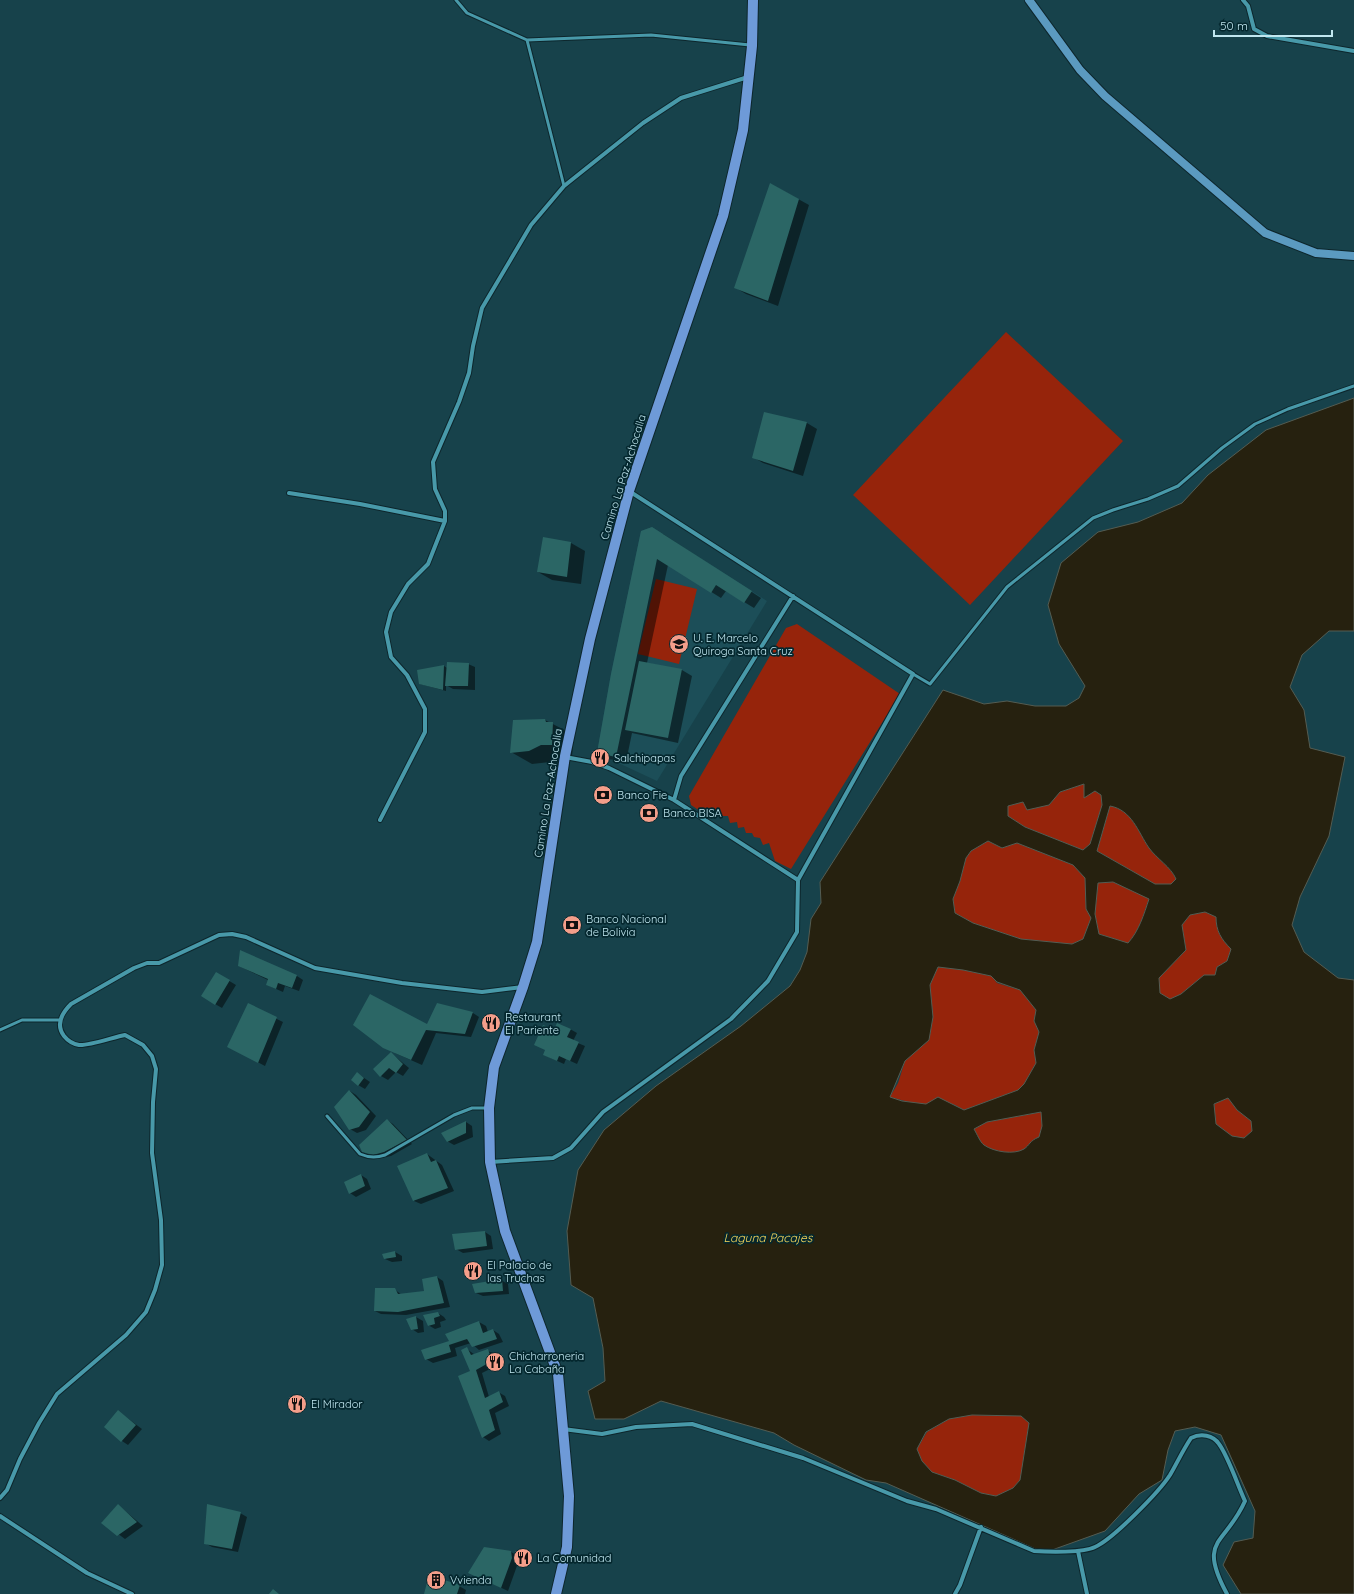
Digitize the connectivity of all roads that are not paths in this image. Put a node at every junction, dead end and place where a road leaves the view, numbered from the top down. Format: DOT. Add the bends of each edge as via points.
graph roads {
  1 [pos="456,0"];
  2 [pos="753,0"];
  3 [pos="1029,0"];
  4 [pos="1243,0"];
  5 [pos="527,40"];
  6 [pos="752,46"];
  7 [pos="1353,52"];
  8 [pos="749,77"];
  9 [pos="564,186"];
  10 [pos="1354,256"];
  11 [pos="1354,386"];
  12 [pos="629,491"];
  13 [pos="289,493"];
  14 [pos="445,521"];
  15 [pos="793,596"];
  16 [pos="913,674"];
  17 [pos="565,756"];
  18 [pos="674,800"];
  19 [pos="380,820"];
  20 [pos="798,880"];
  21 [pos="523,987"];
  22 [pos="60,1020"];
  23 [pos="0,1030"];
  24 [pos="489,1108"];
  25 [pos="327,1116"];
  26 [pos="490,1162"];
  27 [pos="563,1429"];
  28 [pos="0,1498"];
  29 [pos="0,1516"];
  30 [pos="981,1528"];
  31 [pos="1078,1551"];
  32 [pos="132,1594"];
  33 [pos="556,1594"];
  34 [pos="955,1594"];
  35 [pos="1087,1594"];
  36 [pos="1227,1594"];
  1 -- 5 [label="lane" via="467,13"];
  2 -- 6 [label="main road, Camino La Paz-Achocalla"];
  3 -- 10 [label="main road" via="1080,70 1105,96 1265,234 1316,252"];
  4 -- 7 [label="street" via="1248,6 1254,29 1267,36"];
  5 -- 6 [label="lane" via="651,35"];
  5 -- 9 [label="lane"];
  6 -- 8 [label="main road, Camino La Paz-Achocalla"];
  8 -- 9 [label="street" via="681,98 643,123"];
  8 -- 12 [label="main road, Camino La Paz-Achocalla" via="743,130 723,216"];
  9 -- 14 [label="street" via="531,225 482,308 469,373 433,462 435,489 445,511"];
  11 -- 16 [label="lane" via="1288,409 1255,424 1222,448 1178,486 1093,518 1007,588 930,684"];
  12 -- 15 [label="street"];
  12 -- 17 [label="main road, Camino La Paz-Achocalla" via="590,639"];
  13 -- 14 [label="street"];
  14 -- 19 [label="street" via="428,564 401,595 391,612 386,632 391,657 407,675 425,709 425,732"];
  15 -- 16 [label="street"];
  15 -- 18 [label="street" via="681,776"];
  16 -- 20 [label="street"];
  17 -- 18 [label="street" via="610,768"];
  17 -- 21 [label="main road, Camino La Paz-Achocalla" via="537,942"];
  18 -- 20 [label="street"];
  20 -- 26 [label="street" via="797,932 768,981 731,1019 603,1112 571,1148 553,1158"];
  21 -- 22 [label="street" via="482,992 402,983 315,968 246,937 232,934 219,935 159,963 147,963 134,968 71,1004 63,1012"];
  21 -- 24 [label="main road, Camino La Paz-Achocalla" via="494,1067"];
  22 -- 23 [label="lane" via="22,1020"];
  22 -- 28 [label="street" via="60,1030 69,1041 80,1045 125,1035 143,1045 152,1056 156,1068 152,1153 161,1220 162,1265 146,1312 126,1335 57,1394 20,1459 7,1490"];
  24 -- 25 [label="lane" via="472,1108 454,1115 378,1158 360,1154"];
  24 -- 26 [label="main road, Camino La Paz-Achocalla"];
  26 -- 27 [label="main road, Camino La Paz-Achocalla" via="505,1231 558,1374"];
  27 -- 30 [label="street" via="602,1434 636,1427 692,1424 803,1458"];
  27 -- 33 [label="main road, Camino La Paz-Achocalla" via="569,1496 567,1547"];
  29 -- 32 [label="street" via="87,1573"];
  30 -- 31 [label="street" via="1034,1550 1051,1553 1063,1550"];
  30 -- 34 [label="street"];
  31 -- 35 [label="street"];
  31 -- 36 [label="street" via="1094,1548 1111,1537 1169,1477 1191,1438 1204,1435 1219,1443 1245,1502 1218,1541 1213,1554 1215,1570"];
}
